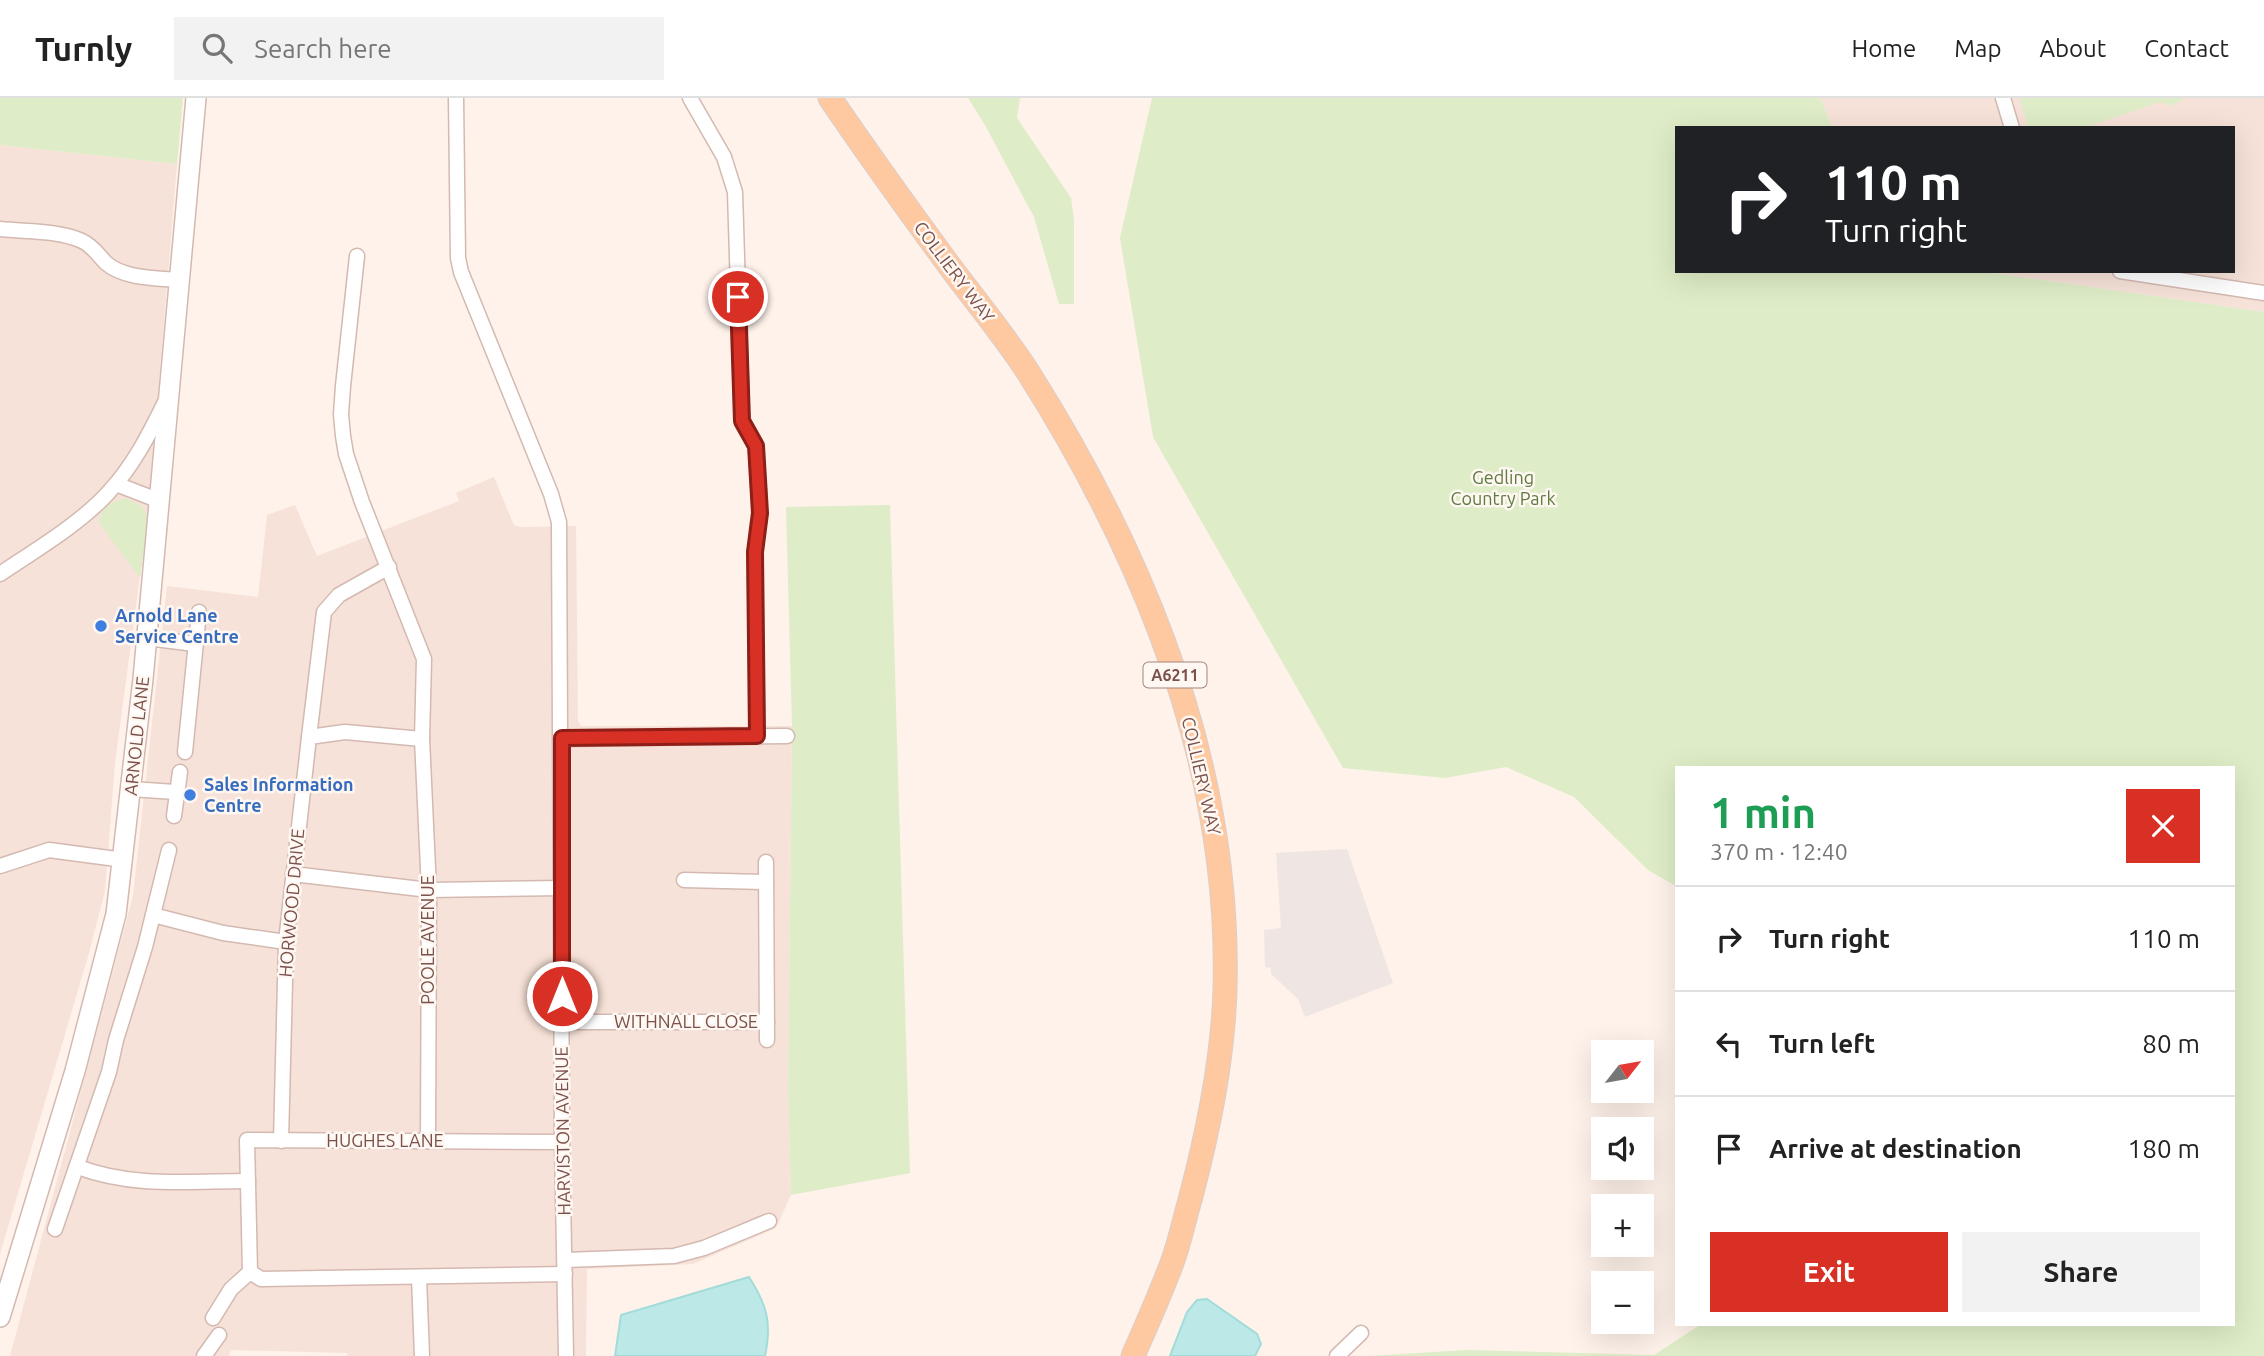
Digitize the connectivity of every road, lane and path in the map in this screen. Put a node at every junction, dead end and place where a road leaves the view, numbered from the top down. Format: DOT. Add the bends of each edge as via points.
graph roads {
  1 [pos="196,98"];
  2 [pos="456,98"];
  3 [pos="690,98"];
  4 [pos="830,98"];
  5 [pos="2003,98"];
  6 [pos="2011,126"];
  7 [pos="0,229"];
  8 [pos="357,256"];
  9 [pos="2133,273"];
  10 [pos="180,280"];
  11 [pos="2264,293"];
  12 [pos="169,394"];
  13 [pos="116,484"];
  14 [pos="160,501"];
  15 [pos="389,567"];
  16 [pos="0,574"];
  17 [pos="199,612"];
  18 [pos="147,638"];
  19 [pos="195,644"];
  20 [pos="757,736"];
  21 [pos="787,736"];
  22 [pos="309,737"];
  23 [pos="562,738"];
  24 [pos="422,739"];
  25 [pos="185,752"];
  26 [pos="180,772"];
  27 [pos="131,789"];
  28 [pos="175,792"];
  29 [pos="174,816"];
  30 [pos="169,850"];
  31 [pos="124,860"];
  32 [pos="766,862"];
  33 [pos="0,866"];
  34 [pos="293,874"];
  35 [pos="684,880"];
  36 [pos="766,883"];
  37 [pos="562,888"];
  38 [pos="429,890"];
  39 [pos="153,915"];
  40 [pos="286,942"];
  41 [pos="562,1022"];
  42 [pos="767,1022"];
  43 [pos="767,1040"];
  44 [pos="281,1140"];
  45 [pos="428,1141"];
  46 [pos="562,1142"];
  47 [pos="78,1167"];
  48 [pos="248,1181"];
  49 [pos="769,1221"];
  50 [pos="55,1229"];
  51 [pos="565,1267"];
  52 [pos="250,1272"];
  53 [pos="419,1277"];
  54 [pos="3,1294"];
  55 [pos="0,1317"];
  56 [pos="213,1318"];
  57 [pos="1143,1333"];
  58 [pos="1361,1333"];
  59 [pos="219,1335"];
  60 [pos="204,1356"];
  61 [pos="422,1356"];
  62 [pos="566,1356"];
  63 [pos="1124,1356"];
  64 [pos="1133,1356"];
  65 [pos="1337,1356"];
  1 -- 10 [label="street, ARNOLD LANE"];
  2 -- 23 [label="street, HARVISTON AVENUE" via="461,272 559,522"];
  3 -- 20 [label="street" via="724,157 735,192 742,421 756,446 760,513 755,552"];
  4 -- 57 [label="main road, COLLIERY WAY / A6211" via="1027,369 1091,477 1141,582 1198,748 1220,874 1225,990 1211,1113 1174,1257"];
  5 -- 6 [label="street"];
  7 -- 10 [label="street" via="83,241 123,274"];
  8 -- 15 [label="street, POOLE AVENUE" via="343,386 343,436 362,502"];
  9 -- 11 [label="street"];
  10 -- 12 [label="street, ARNOLD LANE"];
  12 -- 13 [label="street" via="145,443"];
  12 -- 14 [label="street, ARNOLD LANE"];
  13 -- 14 [label="street"];
  13 -- 16 [label="street" via="93,508"];
  14 -- 18 [label="street, ARNOLD LANE"];
  15 -- 22 [label="street, HORWOOD DRIVE" via="339,595 324,612"];
  15 -- 24 [label="street, POOLE AVENUE" via="424,659"];
  17 -- 19 [label="street"];
  18 -- 19 [label="street"];
  18 -- 27 [label="street, ARNOLD LANE"];
  19 -- 25 [label="street"];
  20 -- 21 [label="street"];
  20 -- 23 [label="street"];
  22 -- 24 [label="street" via="345,732"];
  22 -- 34 [label="street, HORWOOD DRIVE"];
  23 -- 37 [label="street, HARVISTON AVENUE"];
  24 -- 38 [label="street, POOLE AVENUE"];
  26 -- 28 [label="street"];
  27 -- 28 [label="street"];
  27 -- 31 [label="street, ARNOLD LANE"];
  28 -- 29 [label="street"];
  30 -- 39 [label="street"];
  31 -- 33 [label="street" via="49,850"];
  31 -- 54 [label="street, ARNOLD LANE" via="116,914 75,1071"];
  32 -- 36 [label="street"];
  34 -- 38 [label="street"];
  34 -- 40 [label="street, HORWOOD DRIVE"];
  35 -- 36 [label="street"];
  36 -- 42 [label="street"];
  37 -- 38 [label="street"];
  37 -- 41 [label="street, HARVISTON AVENUE"];
  38 -- 45 [label="street, POOLE AVENUE"];
  39 -- 40 [label="street" via="223,933"];
  39 -- 47 [label="street"];
  40 -- 44 [label="street, HORWOOD DRIVE"];
  41 -- 42 [label="street, WITHNALL CLOSE"];
  41 -- 46 [label="street, HARVISTON AVENUE"];
  42 -- 43 [label="street"];
  44 -- 45 [label="street, HUGHES LANE"];
  44 -- 48 [label="street, HUGHES LANE" via="247,1140"];
  45 -- 46 [label="street, HUGHES LANE"];
  46 -- 51 [label="street, HARVISTON AVENUE"];
  47 -- 48 [label="street" via="130,1182"];
  47 -- 50 [label="street"];
  48 -- 52 [label="street"];
  49 -- 51 [label="street" via="692,1253"];
  51 -- 53 [label="street"];
  51 -- 62 [label="street, HARVISTON AVENUE"];
  52 -- 53 [label="street" via="261,1279"];
  52 -- 56 [label="street" via="231,1289"];
  53 -- 61 [label="street"];
  54 -- 55 [label="street, ARNOLD LANE"];
  57 -- 63 [label="main road, COLLIERY WAY / A6211"];
  57 -- 64 [label="main road, COLLIERY WAY / A6211"];
  58 -- 65 [label="street"];
  59 -- 60 [label="street"];
}
